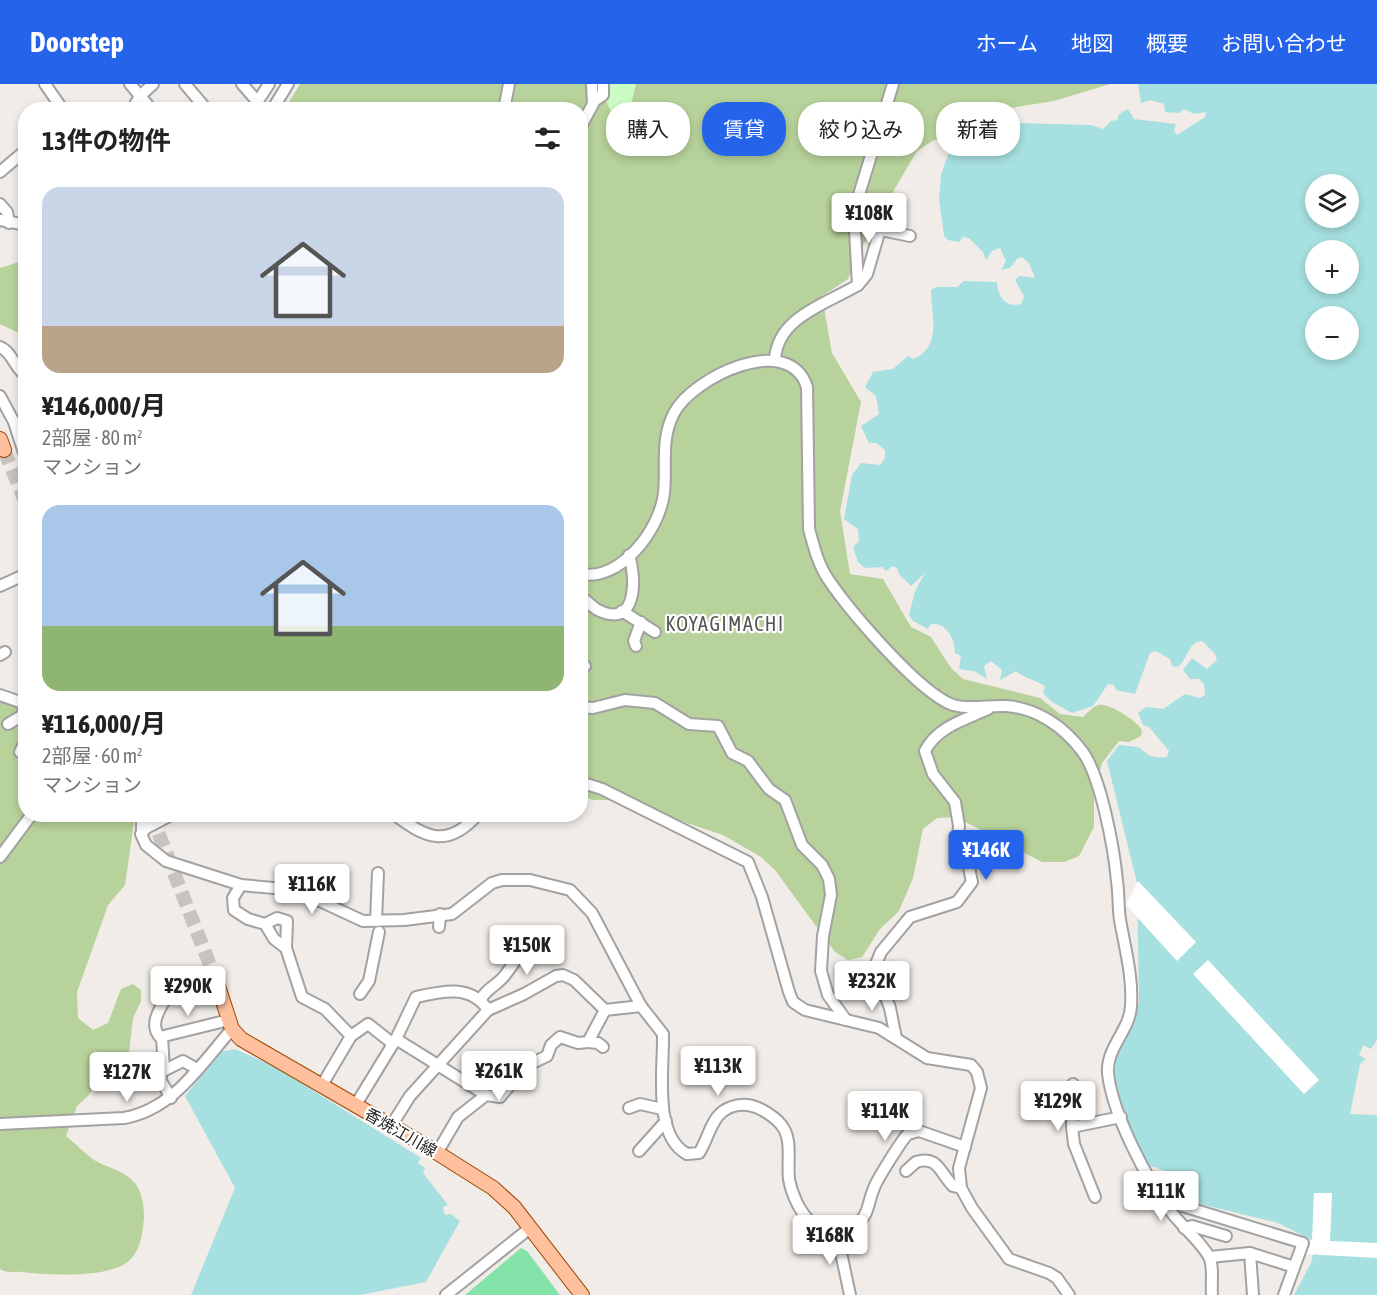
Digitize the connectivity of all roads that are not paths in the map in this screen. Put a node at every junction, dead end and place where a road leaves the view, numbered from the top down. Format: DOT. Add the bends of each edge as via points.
graph roads {
  1 [pos="45,84"];
  2 [pos="130,84"];
  3 [pos="153,84"];
  4 [pos="185,84"];
  5 [pos="242,84"];
  6 [pos="269,84"];
  7 [pos="288,84"];
  8 [pos="509,84"];
  9 [pos="592,84"];
  10 [pos="603,84"];
  11 [pos="893,84"];
  12 [pos="140,96"];
  13 [pos="57,102"];
  14 [pos="137,102"];
  15 [pos="145,102"];
  16 [pos="200,102"];
  17 [pos="252,102"];
  18 [pos="256,102"];
  19 [pos="277,102"];
  20 [pos="506,102"];
  21 [pos="593,102"];
  22 [pos="588,112"];
  23 [pos="18,157"];
  24 [pos="0,172"];
  25 [pos="0,204"];
  26 [pos="886,209"];
  27 [pos="5,222"];
  28 [pos="881,231"];
  29 [pos="910,236"];
  30 [pos="858,285"];
  31 [pos="0,347"];
  32 [pos="775,360"];
  33 [pos="18,366"];
  34 [pos="0,396"];
  35 [pos="18,434"];
  36 [pos="629,555"];
  37 [pos="588,574"];
  38 [pos="18,578"];
  39 [pos="0,586"];
  40 [pos="588,603"];
  41 [pos="622,611"];
  42 [pos="641,622"];
  43 [pos="655,632"];
  44 [pos="636,646"];
  45 [pos="0,694"];
  46 [pos="18,698"];
  47 [pos="993,707"];
  48 [pos="588,708"];
  49 [pos="18,720"];
  50 [pos="8,724"];
  51 [pos="588,785"];
  52 [pos="26,822"];
  53 [pos="142,822"];
  54 [pos="159,822"];
  55 [pos="406,822"];
  56 [pos="469,822"];
  57 [pos="142,832"];
  58 [pos="0,856"];
  59 [pos="378,873"];
  60 [pos="241,885"];
  61 [pos="440,914"];
  62 [pos="265,924"];
  63 [pos="378,926"];
  64 [pos="439,927"];
  65 [pos="286,948"];
  66 [pos="548,957"];
  67 [pos="217,983"];
  68 [pos="360,994"];
  69 [pos="165,998"];
  70 [pos="481,999"];
  71 [pos="641,1006"];
  72 [pos="488,1010"];
  73 [pos="605,1010"];
  74 [pos="846,1020"];
  75 [pos="230,1024"];
  76 [pos="351,1036"];
  77 [pos="162,1037"];
  78 [pos="896,1038"];
  79 [pos="394,1041"];
  80 [pos="588,1042"];
  81 [pos="603,1047"];
  82 [pos="440,1064"];
  83 [pos="196,1069"];
  84 [pos="164,1070"];
  85 [pos="1073,1084"];
  86 [pos="322,1085"];
  87 [pos="486,1095"];
  88 [pos="171,1098"];
  89 [pos="355,1106"];
  90 [pos="628,1108"];
  91 [pos="662,1109"];
  92 [pos="1121,1117"];
  93 [pos="666,1121"];
  94 [pos="0,1124"];
  95 [pos="391,1126"];
  96 [pos="1072,1127"];
  97 [pos="965,1147"];
  98 [pos="639,1151"];
  99 [pos="437,1153"];
  100 [pos="906,1171"];
  101 [pos="961,1188"];
  102 [pos="1095,1197"];
  103 [pos="1163,1200"];
  104 [pos="1231,1220"];
  105 [pos="530,1228"];
  106 [pos="1184,1228"];
  107 [pos="837,1234"];
  108 [pos="1226,1236"];
  109 [pos="1250,1253"];
  110 [pos="1222,1255"];
  111 [pos="1210,1257"];
  112 [pos="1294,1267"];
  113 [pos="446,1295"];
  114 [pos="582,1295"];
  115 [pos="850,1295"];
  116 [pos="1069,1295"];
  117 [pos="1212,1295"];
  118 [pos="1253,1295"];
  119 [pos="1284,1295"];
  1 -- 13 [label="street"];
  2 -- 12 [label="street"];
  3 -- 12 [label="street"];
  4 -- 16 [label="street"];
  5 -- 17 [label="street"];
  6 -- 18 [label="street"];
  7 -- 19 [label="street"];
  8 -- 20 [label="street"];
  9 -- 21 [label="street"];
  10 -- 21 [label="street" via="603,95"];
  11 -- 30 [label="street" via="854,211"];
  12 -- 14 [label="street"];
  12 -- 15 [label="street"];
  21 -- 22 [label="street"];
  23 -- 24 [label="street"];
  25 -- 27 [label="street" via="7,212"];
  26 -- 28 [label="street"];
  28 -- 29 [label="street"];
  28 -- 30 [label="street" via="867,274"];
  30 -- 32 [label="street" via="799,317 778,341"];
  31 -- 33 [label="street"];
  32 -- 36 [label="street" via="741,367 706,381 683,399 667,429 664,494 657,518"];
  32 -- 47 [label="street" via="799,370 807,387 809,529 828,578 855,615 925,687 964,708"];
  34 -- 35 [label="street"];
  36 -- 37 [label="street" via="611,571"];
  36 -- 41 [label="street" via="634,596"];
  38 -- 39 [label="street"];
  40 -- 41 [label="street" via="600,612"];
  41 -- 42 [label="street"];
  42 -- 43 [label="street"];
  42 -- 44 [label="street"];
  45 -- 46 [label="street"];
  47 -- 78 [label="street" via="946,728 932,738 925,751 933,774 955,802 957,848 968,863 972,882 957,902 910,917 881,952 877,974"];
  47 -- 92 [label="street" via="1026,709 1058,726 1083,753 1100,796 1117,879 1131,1007 1108,1065"];
  48 -- 74 [label="street" via="625,700 655,703 689,723 718,726 732,753 748,761 769,789 782,796 802,845 829,879 831,895 821,971 828,995"];
  49 -- 50 [label="street"];
  51 -- 74 [label="street" via="748,862 791,998 805,1010"];
  52 -- 58 [label="street"];
  53 -- 57 [label="street"];
  54 -- 57 [label="street"];
  55 -- 56 [label="street" via="429,837 439,838 459,831"];
  57 -- 60 [label="street" via="142,840 166,861"];
  59 -- 63 [label="street"];
  60 -- 62 [label="street" via="232,898 234,910"];
  60 -- 63 [label="street" via="296,890"];
  61 -- 63 [label="street"];
  61 -- 64 [label="street"];
  61 -- 71 [label="street" via="455,912 497,881 530,880 570,890 592,913"];
  62 -- 65 [label="street" via="273,939"];
  62 -- 65 [label="street" via="278,918 287,921"];
  63 -- 68 [label="street" via="369,981"];
  65 -- 76 [label="street" via="302,997 325,1009"];
  66 -- 70 [label="street" via="541,948 529,944"];
  67 -- 75 [label="main road"];
  69 -- 77 [label="street" via="155,1021 157,1036"];
  70 -- 72 [label="street"];
  70 -- 79 [label="street" via="451,990 416,997"];
  71 -- 73 [label="street"];
  71 -- 91 [label="street" via="663,1034"];
  72 -- 73 [label="street" via="563,975 574,980"];
  72 -- 82 [label="street"];
  73 -- 80 [label="street"];
  74 -- 78 [label="street" via="879,1028"];
  75 -- 77 [label="street"];
  75 -- 83 [label="street"];
  75 -- 86 [label="main road, 香焼江川線" via="241,1040"];
  76 -- 79 [label="street" via="368,1024"];
  76 -- 86 [label="street"];
  77 -- 84 [label="street"];
  78 -- 97 [label="street" via="918,1054 971,1065 977,1072 981,1088"];
  79 -- 82 [label="street"];
  79 -- 89 [label="street"];
  80 -- 81 [label="street"];
  80 -- 87 [label="street" via="560,1037 547,1056 526,1066 506,1093 500,1097"];
  82 -- 87 [label="street"];
  82 -- 95 [label="street" via="410,1096"];
  83 -- 84 [label="street" via="183,1061"];
  83 -- 88 [label="street"];
  84 -- 88 [label="street" via="162,1081"];
  85 -- 96 [label="street"];
  86 -- 89 [label="main road, 香焼江川線"];
  87 -- 99 [label="street" via="458,1118"];
  88 -- 94 [label="street" via="163,1105 124,1118"];
  89 -- 95 [label="main road, 香焼江川線"];
  90 -- 91 [label="street" via="640,1104"];
  91 -- 93 [label="street"];
  92 -- 96 [label="street"];
  92 -- 103 [label="street" via="1142,1167"];
  93 -- 98 [label="street"];
  93 -- 107 [label="street" via="680,1149 694,1155 702,1148 718,1116 732,1107 751,1105 778,1120 785,1131 794,1194 815,1227"];
  95 -- 99 [label="main road, 香焼江川線"];
  96 -- 102 [label="street" via="1074,1144"];
  97 -- 101 [label="street" via="959,1168"];
  97 -- 107 [label="street" via="919,1131 908,1134 877,1181 868,1212 853,1227"];
  99 -- 105 [label="main road, 香焼江川線" via="505,1197"];
  100 -- 101 [label="street" via="916,1162 932,1161 953,1186"];
  101 -- 116 [label="street" via="1002,1252 1018,1263 1057,1278"];
  103 -- 104 [label="street"];
  103 -- 106 [label="street"];
  104 -- 108 [label="street"];
  104 -- 112 [label="street" via="1303,1243"];
  105 -- 113 [label="street"];
  105 -- 114 [label="main road, 香焼江川線"];
  106 -- 108 [label="street" via="1192,1226"];
  106 -- 111 [label="street"];
  107 -- 115 [label="street"];
  108 -- 110 [label="street"];
  109 -- 110 [label="street"];
  109 -- 112 [label="street"];
  109 -- 118 [label="street"];
  110 -- 111 [label="street"];
  111 -- 117 [label="street"];
  112 -- 119 [label="street"];
}
